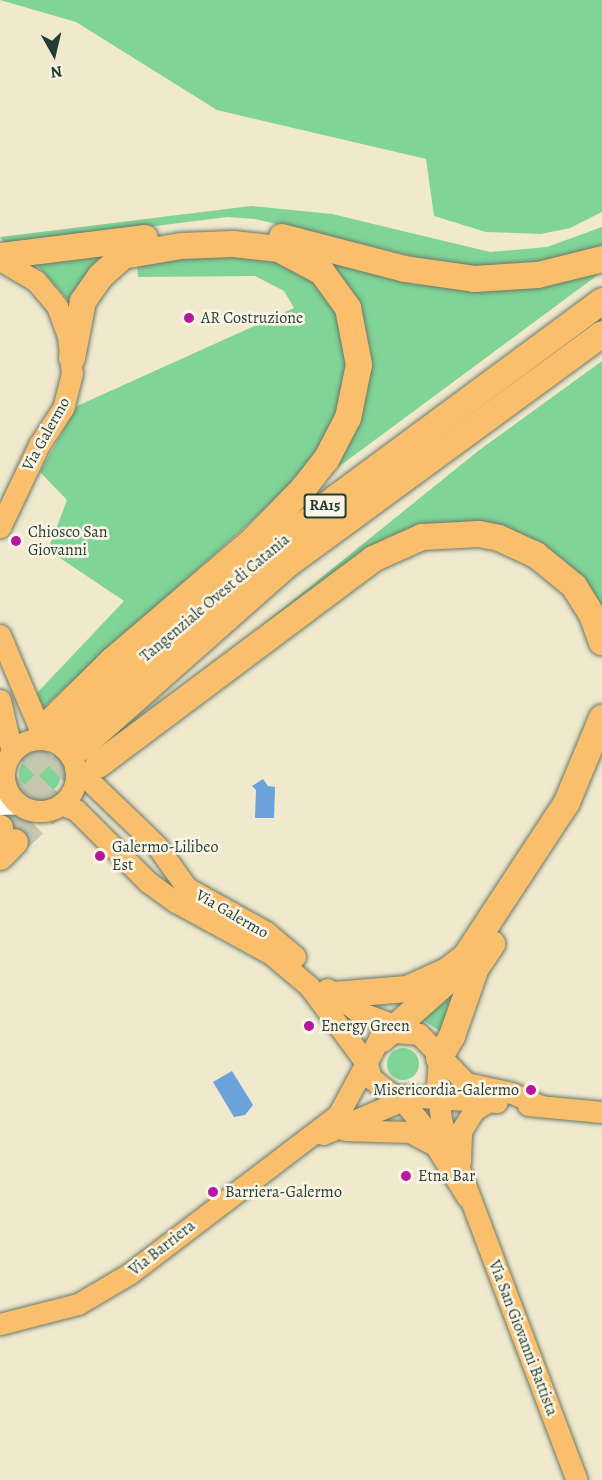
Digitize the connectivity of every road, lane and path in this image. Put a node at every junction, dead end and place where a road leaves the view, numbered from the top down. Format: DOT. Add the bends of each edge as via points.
graph roads {
  1 [pos="0,258"];
  2 [pos="602,259"];
  3 [pos="602,301"];
  4 [pos="602,334"];
  5 [pos="72,358"];
  6 [pos="0,527"];
  7 [pos="0,635"];
  8 [pos="602,642"];
  9 [pos="0,700"];
  10 [pos="602,718"];
  11 [pos="69,745"];
  12 [pos="602,760"];
  13 [pos="6,765"];
  14 [pos="61,804"];
  15 [pos="23,806"];
  16 [pos="0,807"];
  17 [pos="466,956"];
  18 [pos="334,995"];
  19 [pos="396,1032"];
  20 [pos="445,1059"];
  21 [pos="364,1070"];
  22 [pos="401,1098"];
  23 [pos="438,1098"];
  24 [pos="487,1102"];
  25 [pos="541,1106"];
  26 [pos="602,1112"];
  27 [pos="335,1130"];
  28 [pos="308,1139"];
  29 [pos="438,1147"];
  30 [pos="460,1172"];
  31 [pos="467,1197"];
  32 [pos="0,1324"];
  33 [pos="577,1480"];
  1 -- 2 [label="highway" via="232,231 271,235 405,269 474,279 538,275"];
  1 -- 5 [label="main road, Via Galermo" via="25,272 48,293 63,319"];
  3 -- 11 [label="highway, Tangenziale Ovest di Catania / RA15" via="336,498 124,675"];
  4 -- 11 [label="highway, Tangenziale Ovest di Catania / RA15" via="288,564"];
  5 -- 6 [label="main road, Via Galermo" via="63,408 39,445"];
  5 -- 11 [label="highway" via="83,301 100,277 123,256 181,246 233,244 279,249 322,272 348,308 359,365 348,418 315,475 252,541 112,661"];
  7 -- 11 [label="main road, Via Galermo"];
  8 -- 11 [label="highway" via="592,615 574,586 536,555 500,538 479,534 422,537 373,559"];
  9 -- 13 [label="main road"];
  10 -- 17 [label="highway" via="567,802"];
  11 -- 13 [label="main road" via="26,742"];
  11 -- 14 [label="main road" via="74,788"];
  11 -- 18 [label="main road, Via Galermo" via="157,846 187,888 281,943"];
  12 -- 20 [label="highway" via="570,823 476,968"];
  13 -- 15 [label="main road" via="9,792"];
  14 -- 15 [label="main road" via="43,810"];
  14 -- 21 [label="main road, Via Galermo" via="76,810 148,882 286,965 326,1005"];
  15 -- 16 [label="street"];
  17 -- 18 [label="highway" via="447,971 407,989"];
  17 -- 19 [label="highway" via="435,995"];
  18 -- 19 [label="main road, Via Galermo"];
  19 -- 20 [label="main road" via="426,1039"];
  19 -- 21 [label="main road"];
  20 -- 22 [label="main road" via="424,1091"];
  20 -- 23 [label="main road"];
  20 -- 25 [label="main road" via="466,1083 512,1093"];
  21 -- 22 [label="main road"];
  21 -- 28 [label="main road, Via Barriera" via="338,1115"];
  22 -- 23 [label="main road"];
  22 -- 27 [label="main road"];
  22 -- 29 [label="main road"];
  23 -- 24 [label="main road"];
  23 -- 30 [label="main road" via="441,1121"];
  24 -- 25 [label="main road"];
  24 -- 30 [label="main road" via="474,1110 461,1131"];
  25 -- 26 [label="main road"];
  27 -- 28 [label="main road"];
  27 -- 29 [label="main road" via="410,1132"];
  28 -- 32 [label="main road, Via Barriera" via="107,1288 78,1304"];
  29 -- 31 [label="main road"];
  30 -- 31 [label="main road"];
  31 -- 33 [label="main road, Via San Giovanni Battista"];
}
